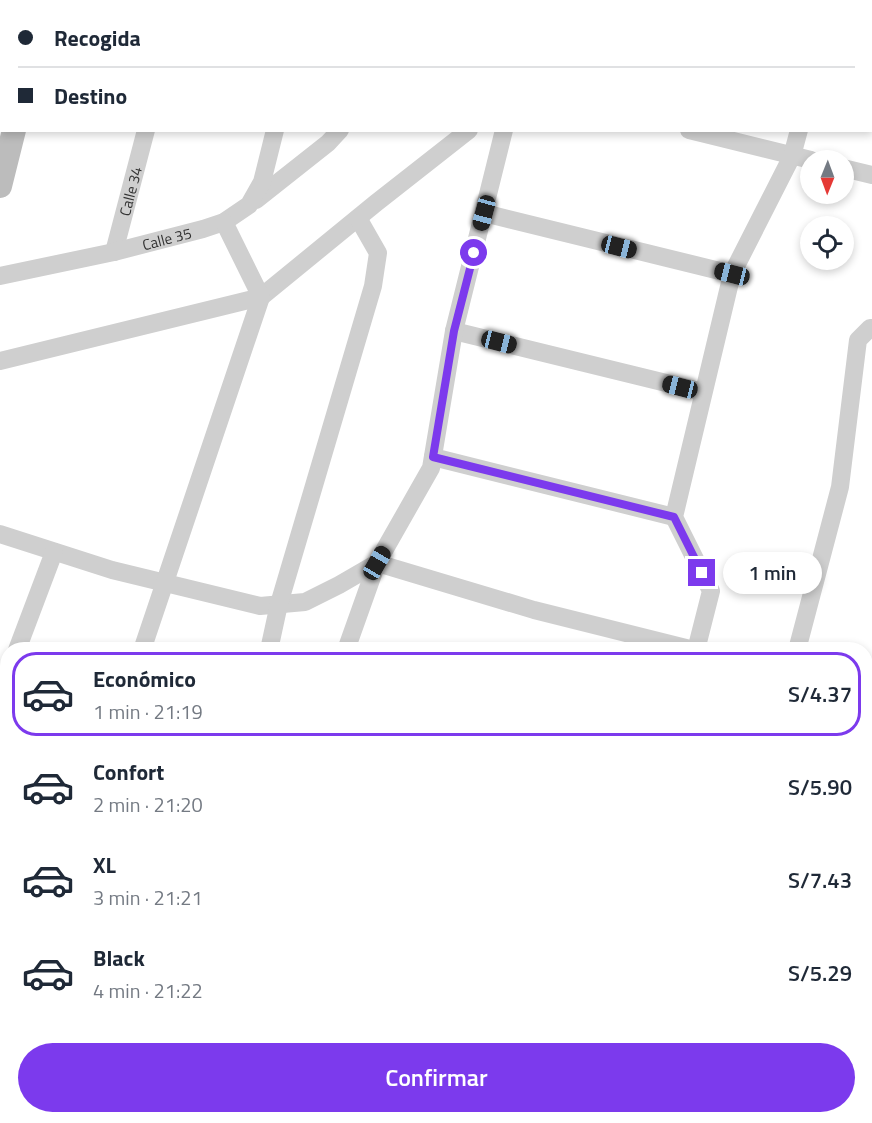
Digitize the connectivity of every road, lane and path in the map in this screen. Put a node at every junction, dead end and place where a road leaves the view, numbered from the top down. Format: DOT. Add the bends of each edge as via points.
graph roads {
  1 [pos="14,132"];
  2 [pos="145,132"];
  3 [pos="274,132"];
  4 [pos="338,132"];
  5 [pos="467,132"];
  6 [pos="504,132"];
  7 [pos="697,132"];
  8 [pos="798,132"];
  9 [pos="792,156"];
  10 [pos="800,158"];
  11 [pos="854,171"];
  12 [pos="872,175"];
  13 [pos="0,186"];
  14 [pos="249,205"];
  15 [pos="484,213"];
  16 [pos="358,218"];
  17 [pos="224,222"];
  18 [pos="114,252"];
  19 [pos="732,274"];
  20 [pos="0,276"];
  21 [pos="261,297"];
  22 [pos="872,328"];
  23 [pos="454,331"];
  24 [pos="0,362"];
  25 [pos="703,392"];
  26 [pos="433,457"];
  27 [pos="674,517"];
  28 [pos="0,534"];
  29 [pos="54,552"];
  30 [pos="377,563"];
  31 [pos="165,583"];
  32 [pos="279,604"];
  33 [pos="20,642"];
  34 [pos="145,642"];
  35 [pos="270,642"];
  36 [pos="349,642"];
  37 [pos="664,642"];
  38 [pos="697,642"];
  39 [pos="799,642"];
  1 -- 13 [label="street"];
  2 -- 18 [label="street, Calle 34"];
  3 -- 14 [label="street, Calle 35" via="262,182"];
  4 -- 14 [label="street"];
  5 -- 16 [label="street"];
  6 -- 15 [label="street"];
  7 -- 9 [label="street"];
  8 -- 9 [label="street"];
  9 -- 10 [label="street"];
  9 -- 19 [label="street"];
  11 -- 12 [label="street"];
  14 -- 17 [label="street, Calle 35"];
  15 -- 19 [label="street"];
  15 -- 23 [label="street"];
  16 -- 21 [label="street"];
  16 -- 32 [label="street" via="378,253 373,286"];
  17 -- 18 [label="street, Calle 35"];
  17 -- 21 [label="street"];
  18 -- 20 [label="street, Calle 35"];
  19 -- 25 [label="street"];
  21 -- 24 [label="street"];
  21 -- 31 [label="street"];
  22 -- 39 [label="street" via="858,340 840,487"];
  23 -- 25 [label="street"];
  23 -- 26 [label="street"];
  25 -- 27 [label="street"];
  26 -- 27 [label="street"];
  26 -- 30 [label="street" via="431,468"];
  27 -- 38 [label="street" via="711,591"];
  28 -- 29 [label="street"];
  29 -- 31 [label="street"];
  29 -- 33 [label="street"];
  30 -- 32 [label="street" via="305,602"];
  30 -- 36 [label="street"];
  30 -- 37 [label="street"];
  31 -- 32 [label="street" via="260,606"];
  31 -- 34 [label="street"];
  32 -- 35 [label="street"];
}
